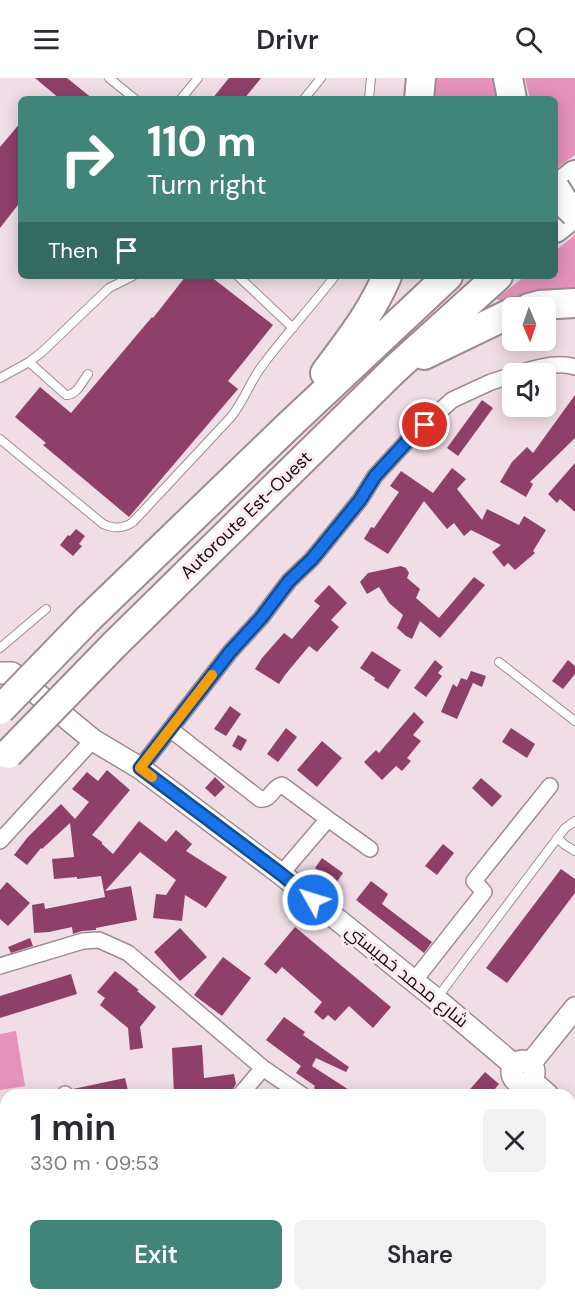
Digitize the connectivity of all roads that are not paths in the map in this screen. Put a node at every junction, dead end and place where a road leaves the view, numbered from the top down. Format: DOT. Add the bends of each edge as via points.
graph roads {
  1 [pos="109,78"];
  2 [pos="198,78"];
  3 [pos="321,78"];
  4 [pos="371,78"];
  5 [pos="421,78"];
  6 [pos="508,78"];
  7 [pos="131,96"];
  8 [pos="183,96"];
  9 [pos="306,96"];
  10 [pos="369,96"];
  11 [pos="419,96"];
  12 [pos="511,96"];
  13 [pos="575,175"];
  14 [pos="558,187"];
  15 [pos="558,194"];
  16 [pos="575,212"];
  17 [pos="558,226"];
  18 [pos="127,279"];
  19 [pos="241,279"];
  20 [pos="334,279"];
  21 [pos="386,279"];
  22 [pos="445,279"];
  23 [pos="495,279"];
  24 [pos="575,303"];
  25 [pos="556,304"];
  26 [pos="502,317"];
  27 [pos="556,321"];
  28 [pos="575,322"];
  29 [pos="293,328"];
  30 [pos="502,328"];
  31 [pos="460,337"];
  32 [pos="29,362"];
  33 [pos="556,366"];
  34 [pos="575,367"];
  35 [pos="395,369"];
  36 [pos="88,374"];
  37 [pos="0,378"];
  38 [pos="502,378"];
  39 [pos="285,429"];
  40 [pos="0,439"];
  41 [pos="46,609"];
  42 [pos="0,648"];
  43 [pos="499,662"];
  44 [pos="4,669"];
  45 [pos="0,711"];
  46 [pos="575,721"];
  47 [pos="170,729"];
  48 [pos="93,740"];
  49 [pos="4,758"];
  50 [pos="140,768"];
  51 [pos="550,786"];
  52 [pos="328,819"];
  53 [pos="575,821"];
  54 [pos="557,838"];
  55 [pos="0,841"];
  56 [pos="370,849"];
  57 [pos="575,850"];
  58 [pos="281,874"];
  59 [pos="0,966"];
  60 [pos="414,981"];
  61 [pos="436,999"];
  62 [pos="575,1008"];
  63 [pos="263,1068"];
  64 [pos="529,1084"];
  65 [pos="245,1089"];
  66 [pos="293,1089"];
  1 -- 7 [label="lane"];
  2 -- 8 [label="lane"];
  3 -- 9 [label="lane"];
  4 -- 10 [label="lane"];
  5 -- 11 [label="highway"];
  6 -- 12 [label="highway"];
  13 -- 14 [label="highway"];
  15 -- 16 [label="highway, bridge"];
  16 -- 17 [label="highway"];
  18 -- 32 [label="lane" via="109,288"];
  19 -- 29 [label="lane"];
  20 -- 29 [label="lane"];
  21 -- 39 [label="highway" via="358,328"];
  22 -- 39 [label="highway, Autoroute Est-Ouest"];
  23 -- 35 [label="highway, Autoroute Est-Ouest"];
  24 -- 25 [label="highway"];
  26 -- 31 [label="highway"];
  27 -- 28 [label="highway"];
  29 -- 40 [label="lane" via="256,374 231,417 129,525 113,528 103,524"];
  30 -- 31 [label="highway"];
  31 -- 35 [label="highway"];
  32 -- 36 [label="lane" via="69,395"];
  32 -- 37 [label="lane"];
  33 -- 34 [label="street"];
  35 -- 49 [label="highway, Autoroute Est-Ouest, bridge"];
  38 -- 47 [label="street" via="452,400 411,437"];
  39 -- 45 [label="highway, Autoroute Est-Ouest, bridge" via="88,619"];
  41 -- 42 [label="lane"];
  43 -- 46 [label="lane"];
  44 -- 48 [label="street, شارع محمد خميستي"];
  47 -- 50 [label="street"];
  47 -- 52 [label="street" via="260,799 267,799 282,785"];
  48 -- 50 [label="street, شارع محمد خميستي"];
  48 -- 55 [label="street"];
  50 -- 58 [label="street, شارع محمد خميستي"];
  51 -- 60 [label="street" via="474,881 484,892"];
  52 -- 56 [label="street"];
  52 -- 58 [label="street"];
  53 -- 54 [label="lane"];
  54 -- 57 [label="lane"];
  54 -- 61 [label="lane"];
  58 -- 60 [label="street, شارع محمد خميستي"];
  59 -- 63 [label="street" via="82,941 99,940 128,953"];
  60 -- 61 [label="street, شارع محمد خميستي"];
  61 -- 64 [label="street, شارع محمد خميستي"];
  62 -- 64 [label="street"];
  63 -- 65 [label="street"];
  63 -- 66 [label="street"];
}
